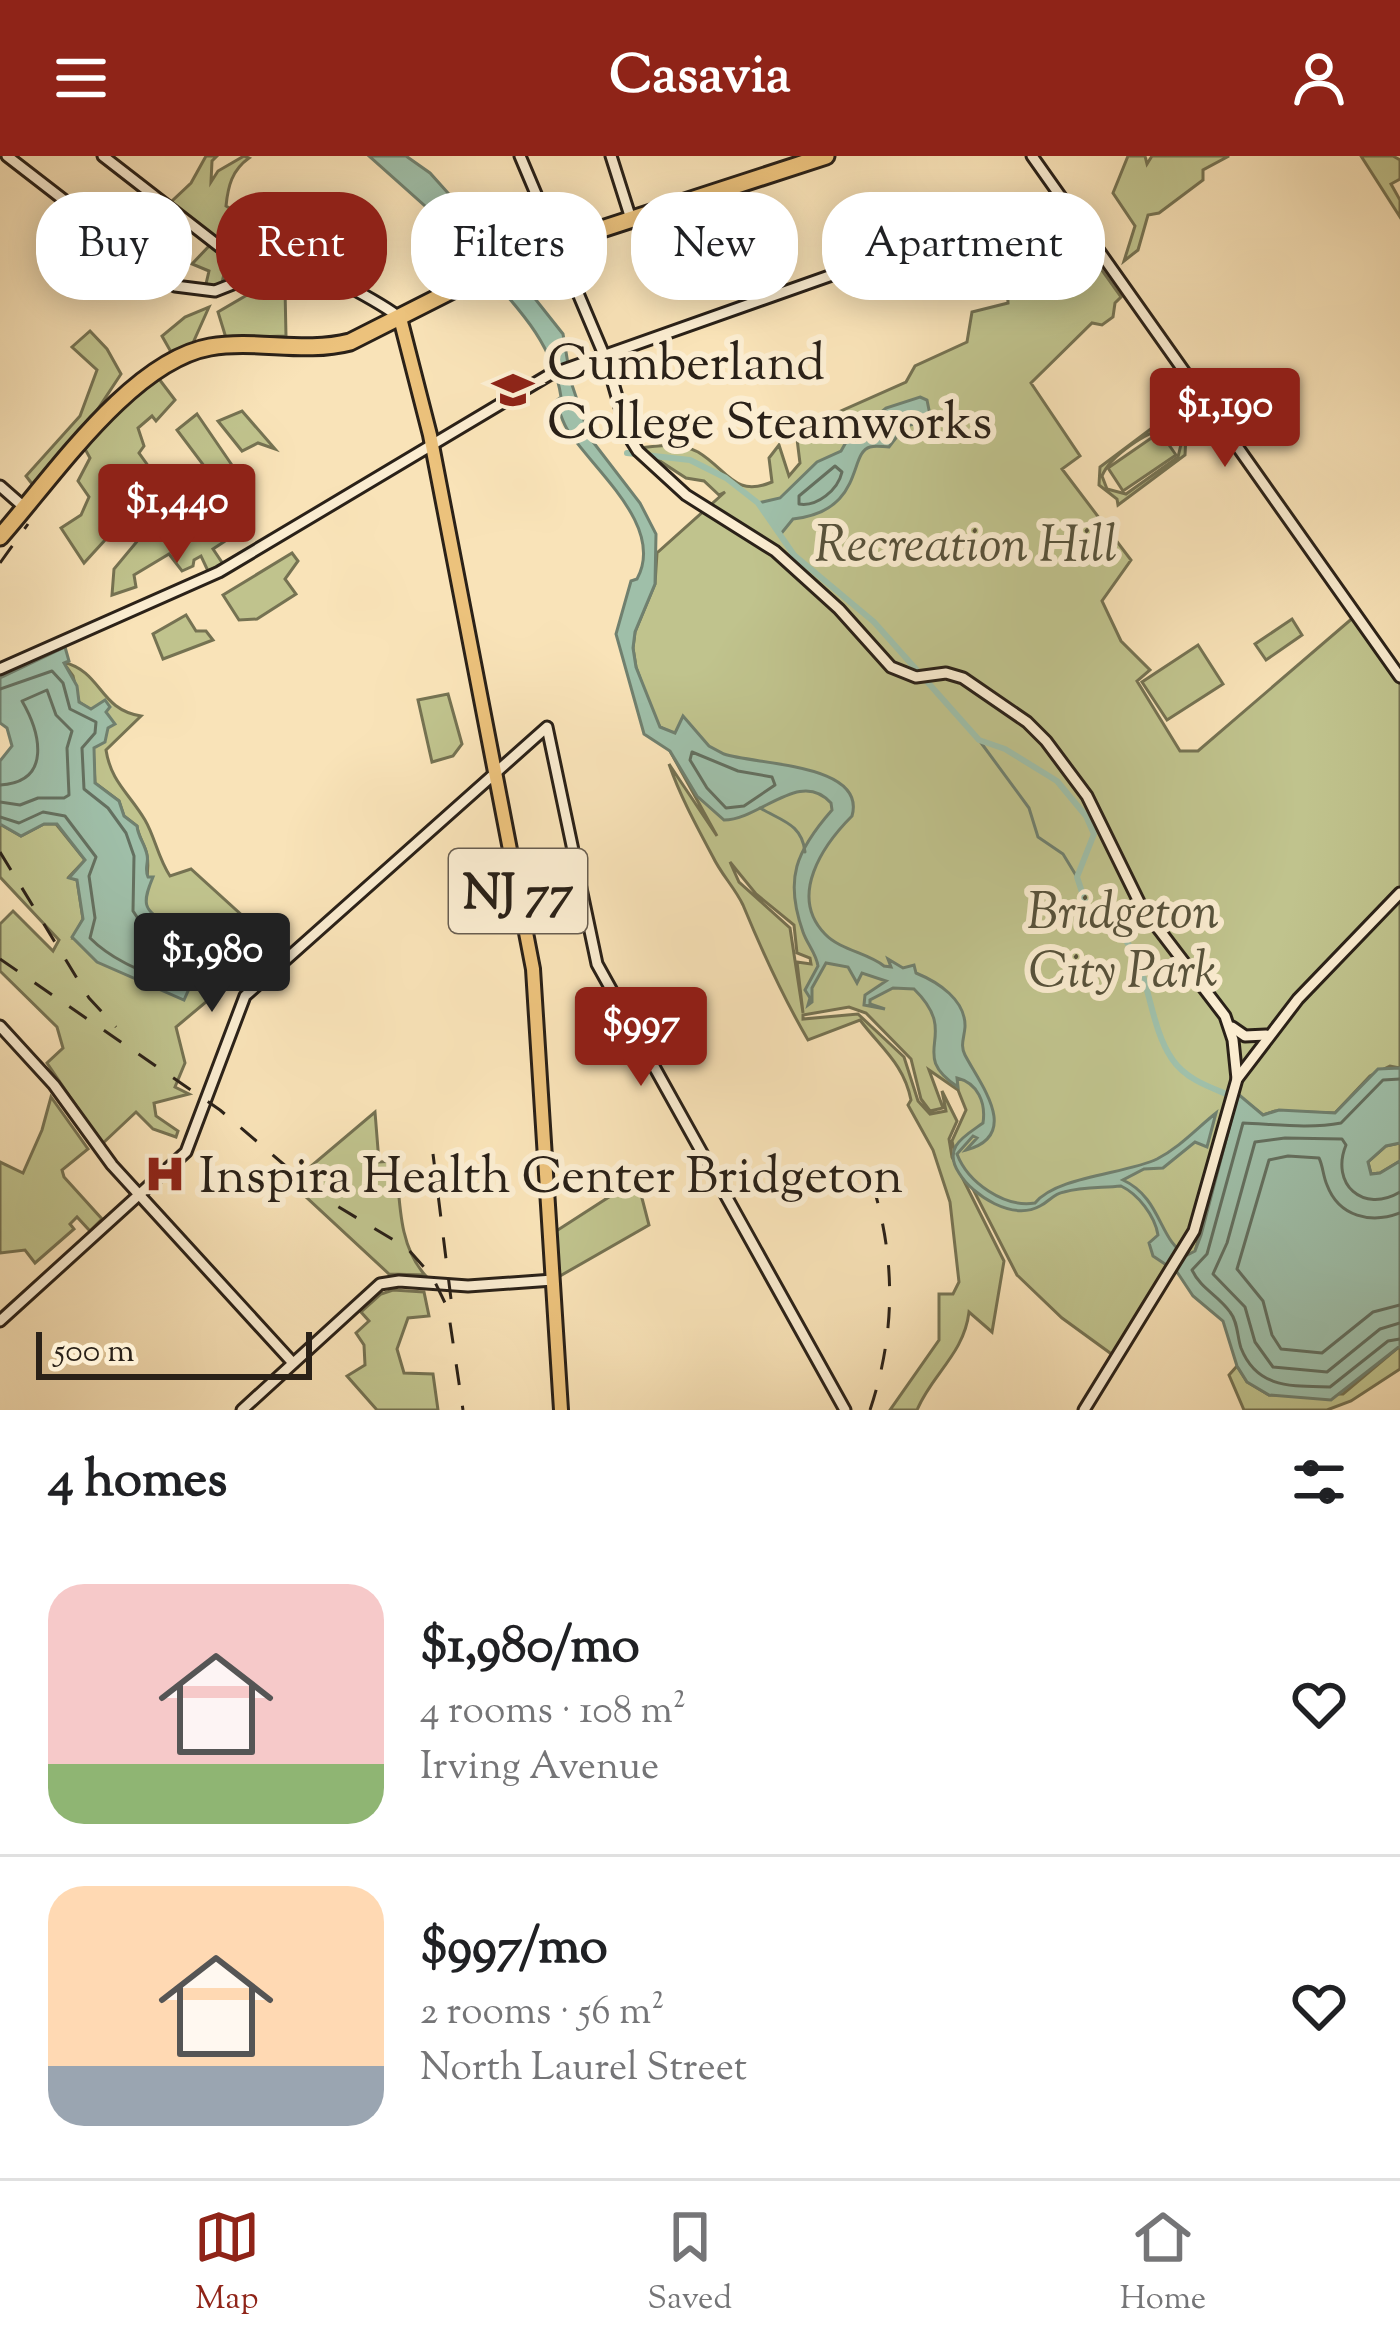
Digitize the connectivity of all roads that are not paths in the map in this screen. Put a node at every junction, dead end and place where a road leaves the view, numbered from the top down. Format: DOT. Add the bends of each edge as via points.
graph roads {
  1 [pos="7,156"];
  2 [pos="103,156"];
  3 [pos="520,156"];
  4 [pos="611,156"];
  5 [pos="826,156"];
  6 [pos="1032,156"];
  7 [pos="535,192"];
  8 [pos="715,192"];
  9 [pos="1057,192"];
  10 [pos="631,216"];
  11 [pos="216,243"];
  12 [pos="1105,260"];
  13 [pos="822,279"];
  14 [pos="216,288"];
  15 [pos="216,289"];
  16 [pos="211,291"];
  17 [pos="367,300"];
  18 [pos="436,300"];
  19 [pos="580,300"];
  20 [pos="400,318"];
  21 [pos="603,356"];
  22 [pos="432,446"];
  23 [pos="0,486"];
  24 [pos="25,508"];
  25 [pos="0,537"];
  26 [pos="0,669"];
  27 [pos="1400,677"];
  28 [pos="495,770"];
  29 [pos="1400,893"];
  30 [pos="1228,1023"];
  31 [pos="0,1026"];
  32 [pos="1269,1034"];
  33 [pos="1237,1079"];
  34 [pos="140,1196"];
  35 [pos="553,1280"];
  36 [pos="0,1322"];
  37 [pos="293,1363"];
  38 [pos="242,1410"];
  39 [pos="561,1410"];
  40 [pos="844,1410"];
  41 [pos="1084,1410"];
  1 -- 16 [label="street" via="175,286"];
  2 -- 11 [label="street"];
  3 -- 7 [label="street"];
  4 -- 10 [label="street"];
  5 -- 8 [label="highway"];
  6 -- 9 [label="street"];
  12 -- 27 [label="street"];
  13 -- 21 [label="street"];
  14 -- 16 [label="street"];
  15 -- 16 [label="street"];
  17 -- 20 [label="street"];
  18 -- 20 [label="highway"];
  19 -- 21 [label="street"];
  20 -- 22 [label="main road, NJ 77"];
  20 -- 24 [label="highway" via="338,345 224,345 170,360 125,393"];
  21 -- 22 [label="street" via="554,374"];
  21 -- 30 [label="street" via="628,435 686,495 775,551 891,667 916,677 963,678 1059,754 1141,906"];
  22 -- 26 [label="street" via="219,572"];
  22 -- 28 [label="main road, NJ 77"];
  23 -- 24 [label="street"];
  24 -- 25 [label="highway"];
  28 -- 34 [label="street" via="245,996 188,1148"];
  28 -- 35 [label="main road, NJ 77" via="534,976"];
  28 -- 40 [label="street" via="547,727 597,964"];
  29 -- 32 [label="street"];
  30 -- 32 [label="street" via="1245,1036"];
  30 -- 33 [label="street"];
  31 -- 34 [label="street"];
  32 -- 33 [label="street"];
  33 -- 41 [label="street" via="1199,1218"];
  34 -- 36 [label="street"];
  34 -- 37 [label="street"];
  35 -- 37 [label="street" via="388,1282"];
  35 -- 39 [label="main road, NJ 77"];
  37 -- 38 [label="street"];
}
